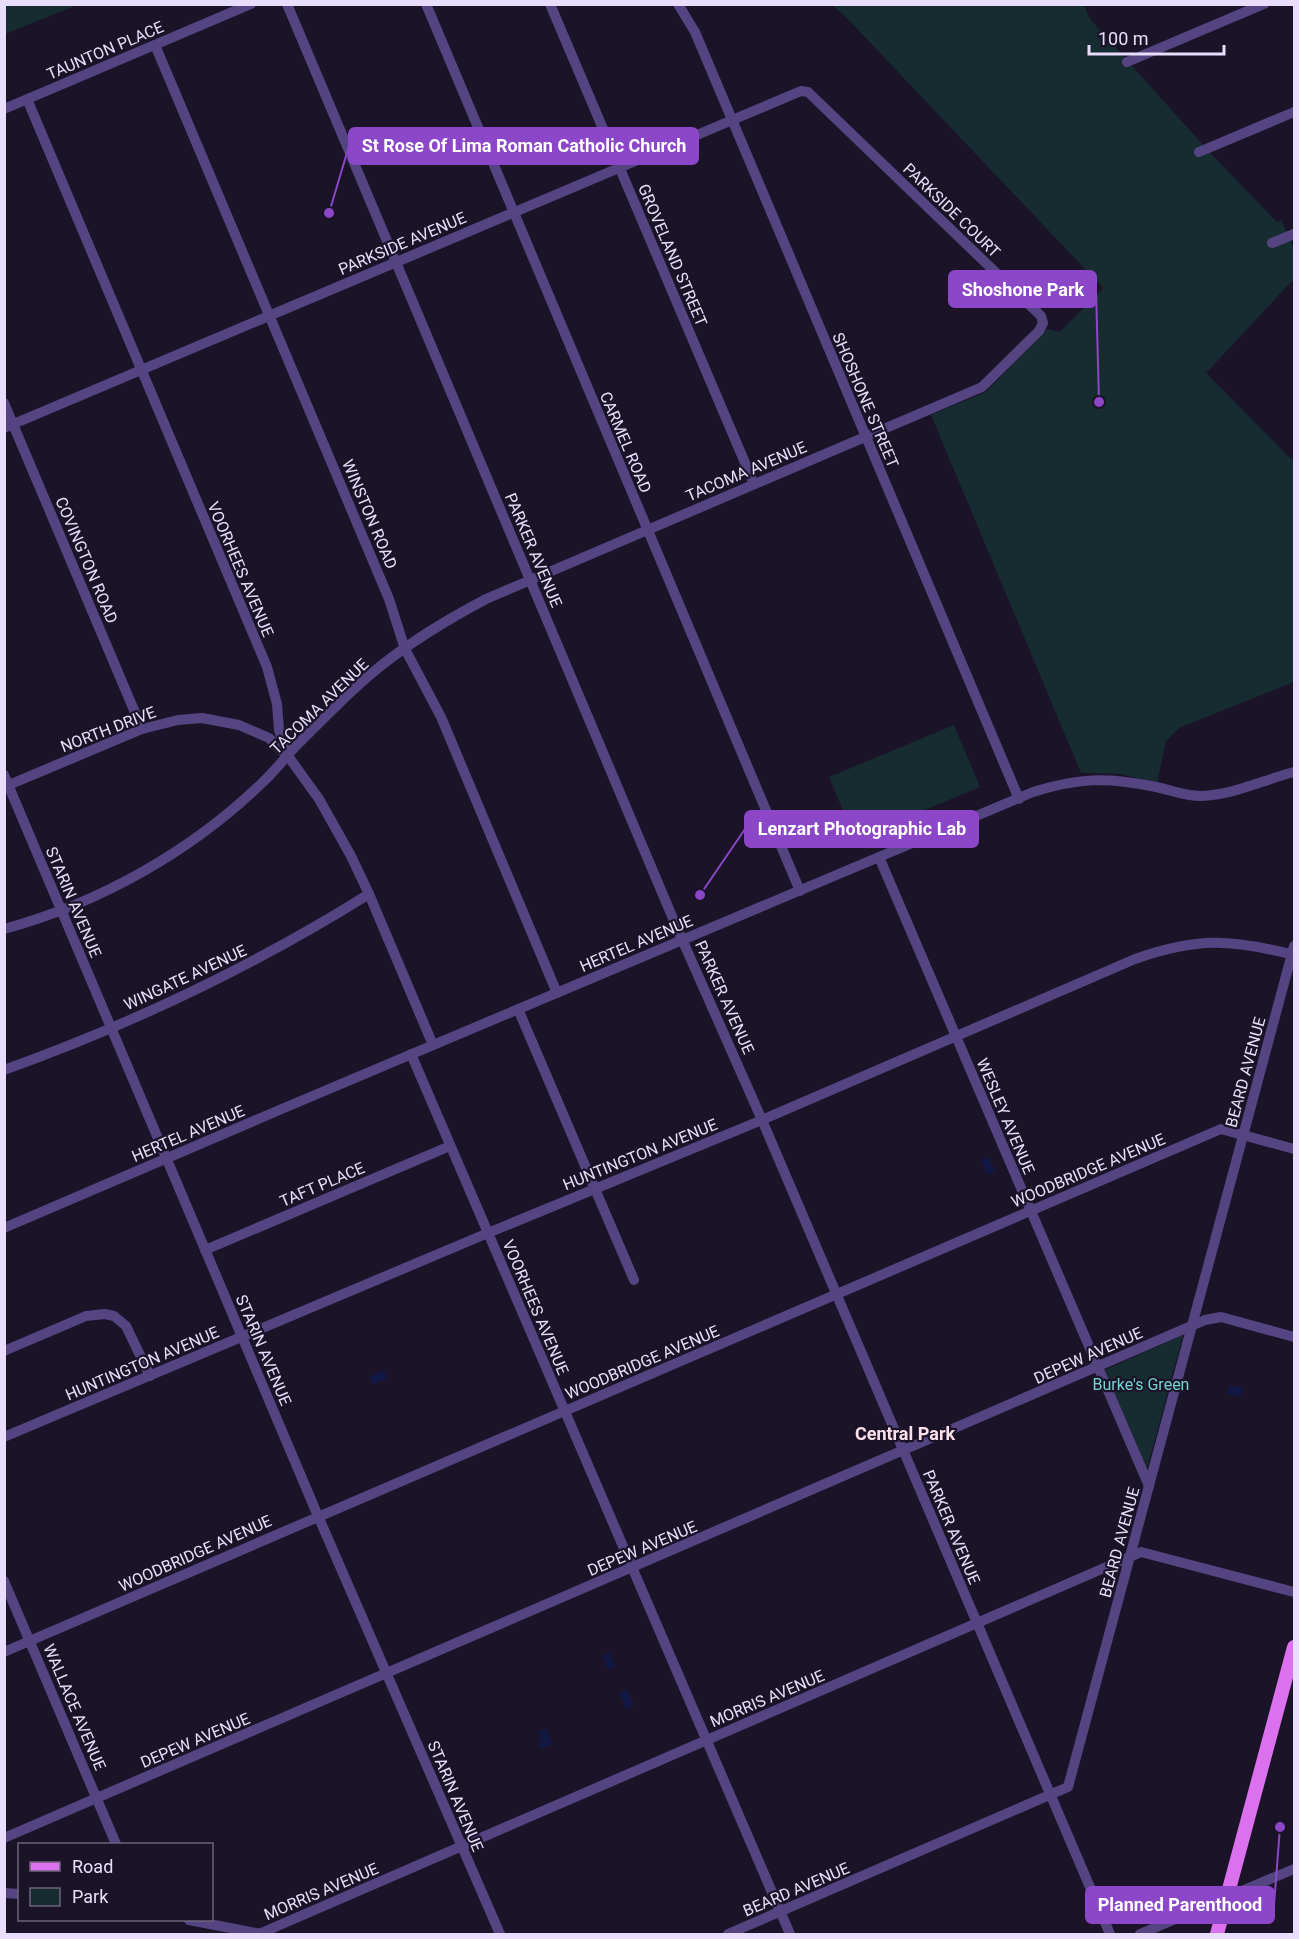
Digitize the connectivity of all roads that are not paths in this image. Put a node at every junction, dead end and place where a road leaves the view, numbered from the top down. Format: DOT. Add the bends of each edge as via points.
graph roads {
  1 [pos="251,4"];
  2 [pos="288,4"];
  3 [pos="426,4"];
  4 [pos="550,4"];
  5 [pos="1264,4"];
  6 [pos="682,9"];
  7 [pos="155,45"];
  8 [pos="1127,62"];
  9 [pos="811,95"];
  10 [pos="27,99"];
  11 [pos="4,109"];
  12 [pos="1294,112"];
  13 [pos="732,120"];
  14 [pos="1199,152"];
  15 [pos="620,167"];
  16 [pos="513,212"];
  17 [pos="1294,234"];
  18 [pos="1272,243"];
  19 [pos="396,262"];
  20 [pos="270,316"];
  21 [pos="141,370"];
  22 [pos="4,403"];
  23 [pos="9,426"];
  24 [pos="865,437"];
  25 [pos="754,484"];
  26 [pos="647,530"];
  27 [pos="531,580"];
  28 [pos="405,649"];
  29 [pos="141,729"];
  30 [pos="288,756"];
  31 [pos="1294,772"];
  32 [pos="6,782"];
  33 [pos="1019,799"];
  34 [pos="879,857"];
  35 [pos="800,891"];
  36 [pos="369,894"];
  37 [pos="61,910"];
  38 [pos="4,929"];
  39 [pos="683,940"];
  40 [pos="1294,952"];
  41 [pos="557,993"];
  42 [pos="518,1009"];
  43 [pos="111,1028"];
  44 [pos="955,1036"];
  45 [pos="433,1045"];
  46 [pos="411,1054"];
  47 [pos="4,1070"];
  48 [pos="762,1120"];
  49 [pos="1243,1135"];
  50 [pos="450,1146"];
  51 [pos="1294,1149"];
  52 [pos="167,1158"];
  53 [pos="594,1189"];
  54 [pos="1030,1211"];
  55 [pos="4,1228"];
  56 [pos="488,1233"];
  57 [pos="206,1250"];
  58 [pos="634,1280"];
  59 [pos="836,1294"];
  60 [pos="1192,1326"];
  61 [pos="242,1337"];
  62 [pos="1294,1337"];
  63 [pos="4,1351"];
  64 [pos="1098,1367"];
  65 [pos="150,1376"];
  66 [pos="564,1411"];
  67 [pos="4,1437"];
  68 [pos="903,1451"];
  69 [pos="1149,1486"];
  70 [pos="318,1516"];
  71 [pos="1129,1557"];
  72 [pos="632,1568"];
  73 [pos="4,1581"];
  74 [pos="1294,1592"];
  75 [pos="977,1623"];
  76 [pos="30,1641"];
  77 [pos="1294,1647"];
  78 [pos="4,1652"];
  79 [pos="387,1674"];
  80 [pos="706,1740"];
  81 [pos="1050,1795"];
  82 [pos="98,1798"];
  83 [pos="4,1838"];
  84 [pos="115,1843"];
  85 [pos="462,1846"];
  86 [pos="1294,1869"];
  87 [pos="1228,1897"];
  88 [pos="780,1912"];
  89 [pos="194,1921"];
  90 [pos="260,1934"];
  91 [pos="500,1935"];
  92 [pos="728,1935"];
  93 [pos="790,1935"];
  94 [pos="1110,1935"];
  95 [pos="1140,1935"];
  96 [pos="1217,1935"];
  1 -- 7 [label="street, TAUNTON PLACE"];
  2 -- 19 [label="street, PARKER AVENUE"];
  3 -- 16 [label="street, CARMEL ROAD"];
  4 -- 15 [label="street, GROVELAND STREET"];
  5 -- 8 [label="street"];
  6 -- 13 [label="street, SHOSHONE STREET"];
  7 -- 10 [label="street, TAUNTON PLACE"];
  7 -- 20 [label="street, WINSTON ROAD"];
  9 -- 13 [label="street, PARKSIDE AVENUE" via="800,91"];
  9 -- 24 [label="street, PARKSIDE COURT" via="1043,320 1041,328 982,387"];
  10 -- 11 [label="street, TAUNTON PLACE"];
  10 -- 21 [label="street, VOORHEES AVENUE"];
  12 -- 14 [label="street"];
  13 -- 15 [label="street, PARKSIDE AVENUE"];
  13 -- 24 [label="street, SHOSHONE STREET"];
  15 -- 16 [label="street, PARKSIDE AVENUE"];
  15 -- 25 [label="street, GROVELAND STREET"];
  16 -- 19 [label="street, PARKSIDE AVENUE"];
  16 -- 26 [label="street, CARMEL ROAD"];
  17 -- 18 [label="street"];
  19 -- 20 [label="street, PARKSIDE AVENUE"];
  19 -- 27 [label="street, PARKER AVENUE"];
  20 -- 21 [label="street, PARKSIDE AVENUE"];
  20 -- 28 [label="street, WINSTON ROAD" via="389,598"];
  21 -- 23 [label="street, PARKSIDE AVENUE"];
  21 -- 30 [label="street, VOORHEES AVENUE" via="267,667"];
  22 -- 23 [label="street, COVINGTON ROAD"];
  23 -- 29 [label="street, COVINGTON ROAD"];
  24 -- 25 [label="street, TACOMA AVENUE"];
  24 -- 33 [label="street, SHOSHONE STREET"];
  25 -- 26 [label="street, TACOMA AVENUE"];
  26 -- 27 [label="street, TACOMA AVENUE"];
  26 -- 35 [label="street, CARMEL ROAD"];
  27 -- 28 [label="street, TACOMA AVENUE" via="467,609"];
  27 -- 39 [label="street, PARKER AVENUE"];
  28 -- 30 [label="street, TACOMA AVENUE" via="353,689"];
  28 -- 41 [label="street, WINSTON ROAD" via="441,717"];
  29 -- 30 [label="street, NORTH DRIVE" via="178,720 222,721 269,738"];
  29 -- 32 [label="street, NORTH DRIVE"];
  30 -- 36 [label="street, VOORHEES AVENUE" via="333,822"];
  30 -- 37 [label="street, TACOMA AVENUE" via="252,793 187,843 132,878"];
  31 -- 33 [label="street, HERTEL AVENUE" via="1211,795 1181,795 1098,779 1055,786"];
  32 -- 37 [label="street, STARIN AVENUE"];
  33 -- 34 [label="street, HERTEL AVENUE"];
  34 -- 35 [label="street, HERTEL AVENUE"];
  34 -- 44 [label="street, WESLEY AVENUE"];
  35 -- 39 [label="street, HERTEL AVENUE"];
  36 -- 43 [label="street, WINGATE AVENUE" via="240,969"];
  36 -- 45 [label="street, VOORHEES AVENUE"];
  37 -- 38 [label="street, TACOMA AVENUE"];
  37 -- 43 [label="street, STARIN AVENUE"];
  39 -- 41 [label="street, HERTEL AVENUE"];
  39 -- 48 [label="street, PARKER AVENUE"];
  40 -- 44 [label="street, HUNTINGTON AVENUE" via="1213,941 1153,953"];
  40 -- 49 [label="street, BEARD AVENUE"];
  41 -- 42 [label="street, HERTEL AVENUE"];
  42 -- 45 [label="street, HERTEL AVENUE"];
  42 -- 53 [label="street"];
  43 -- 47 [label="street, WINGATE AVENUE"];
  43 -- 52 [label="street, STARIN AVENUE"];
  44 -- 48 [label="street, HUNTINGTON AVENUE"];
  44 -- 54 [label="street, WESLEY AVENUE"];
  45 -- 46 [label="street, HERTEL AVENUE"];
  46 -- 50 [label="street, VOORHEES AVENUE"];
  46 -- 52 [label="street, HERTEL AVENUE"];
  48 -- 53 [label="street, HUNTINGTON AVENUE"];
  48 -- 59 [label="street, PARKER AVENUE"];
  49 -- 51 [label="street, WOODBRIDGE AVENUE"];
  49 -- 54 [label="street, WOODBRIDGE AVENUE" via="1221,1129"];
  49 -- 60 [label="street, BEARD AVENUE"];
  50 -- 56 [label="street, VOORHEES AVENUE"];
  50 -- 57 [label="street, TAFT PLACE"];
  52 -- 55 [label="street, HERTEL AVENUE"];
  52 -- 57 [label="street, STARIN AVENUE"];
  53 -- 56 [label="street, HUNTINGTON AVENUE"];
  53 -- 58 [label="street"];
  54 -- 59 [label="street, WOODBRIDGE AVENUE"];
  54 -- 64 [label="street, WESLEY AVENUE"];
  56 -- 61 [label="street, HUNTINGTON AVENUE"];
  56 -- 66 [label="street, VOORHEES AVENUE"];
  57 -- 61 [label="street, STARIN AVENUE"];
  59 -- 66 [label="street, WOODBRIDGE AVENUE"];
  59 -- 68 [label="street, PARKER AVENUE"];
  60 -- 62 [label="street, DEPEW AVENUE" via="1221,1317"];
  60 -- 64 [label="street, DEPEW AVENUE"];
  60 -- 69 [label="street, BEARD AVENUE"];
  61 -- 65 [label="street, HUNTINGTON AVENUE"];
  61 -- 70 [label="street, STARIN AVENUE"];
  63 -- 65 [label="street" via="86,1316 105,1314 126,1326"];
  64 -- 68 [label="street, DEPEW AVENUE"];
  64 -- 69 [label="street, WESLEY AVENUE"];
  65 -- 67 [label="street, HUNTINGTON AVENUE"];
  66 -- 70 [label="street, WOODBRIDGE AVENUE"];
  66 -- 72 [label="street, VOORHEES AVENUE"];
  68 -- 72 [label="street, DEPEW AVENUE"];
  68 -- 75 [label="street, PARKER AVENUE"];
  69 -- 71 [label="street, BEARD AVENUE"];
  70 -- 76 [label="street, WOODBRIDGE AVENUE"];
  70 -- 79 [label="street, STARIN AVENUE"];
  71 -- 74 [label="street, MORRIS AVENUE" via="1141,1552"];
  71 -- 75 [label="street, MORRIS AVENUE"];
  71 -- 81 [label="street, BEARD AVENUE" via="1068,1787"];
  72 -- 79 [label="street, DEPEW AVENUE"];
  72 -- 80 [label="street, VOORHEES AVENUE"];
  73 -- 76 [label="street, WALLACE AVENUE"];
  75 -- 80 [label="street, MORRIS AVENUE"];
  75 -- 81 [label="street, PARKER AVENUE"];
  76 -- 78 [label="street, WOODBRIDGE AVENUE"];
  76 -- 82 [label="street, WALLACE AVENUE"];
  77 -- 87 [label="main road"];
  79 -- 82 [label="street, DEPEW AVENUE"];
  79 -- 85 [label="street, STARIN AVENUE"];
  80 -- 85 [label="street, MORRIS AVENUE"];
  80 -- 88 [label="street, VOORHEES AVENUE"];
  81 -- 88 [label="street, BEARD AVENUE"];
  81 -- 94 [label="street, PARKER AVENUE"];
  82 -- 83 [label="street, DEPEW AVENUE"];
  82 -- 84 [label="street, WALLACE AVENUE"];
  85 -- 90 [label="street, MORRIS AVENUE"];
  85 -- 91 [label="street, STARIN AVENUE"];
  86 -- 87 [label="street"];
  87 -- 95 [label="street"];
  87 -- 96 [label="main road"];
  88 -- 92 [label="street, BEARD AVENUE"];
  88 -- 93 [label="street, VOORHEES AVENUE"];
  89 -- 90 [label="street"];
}
